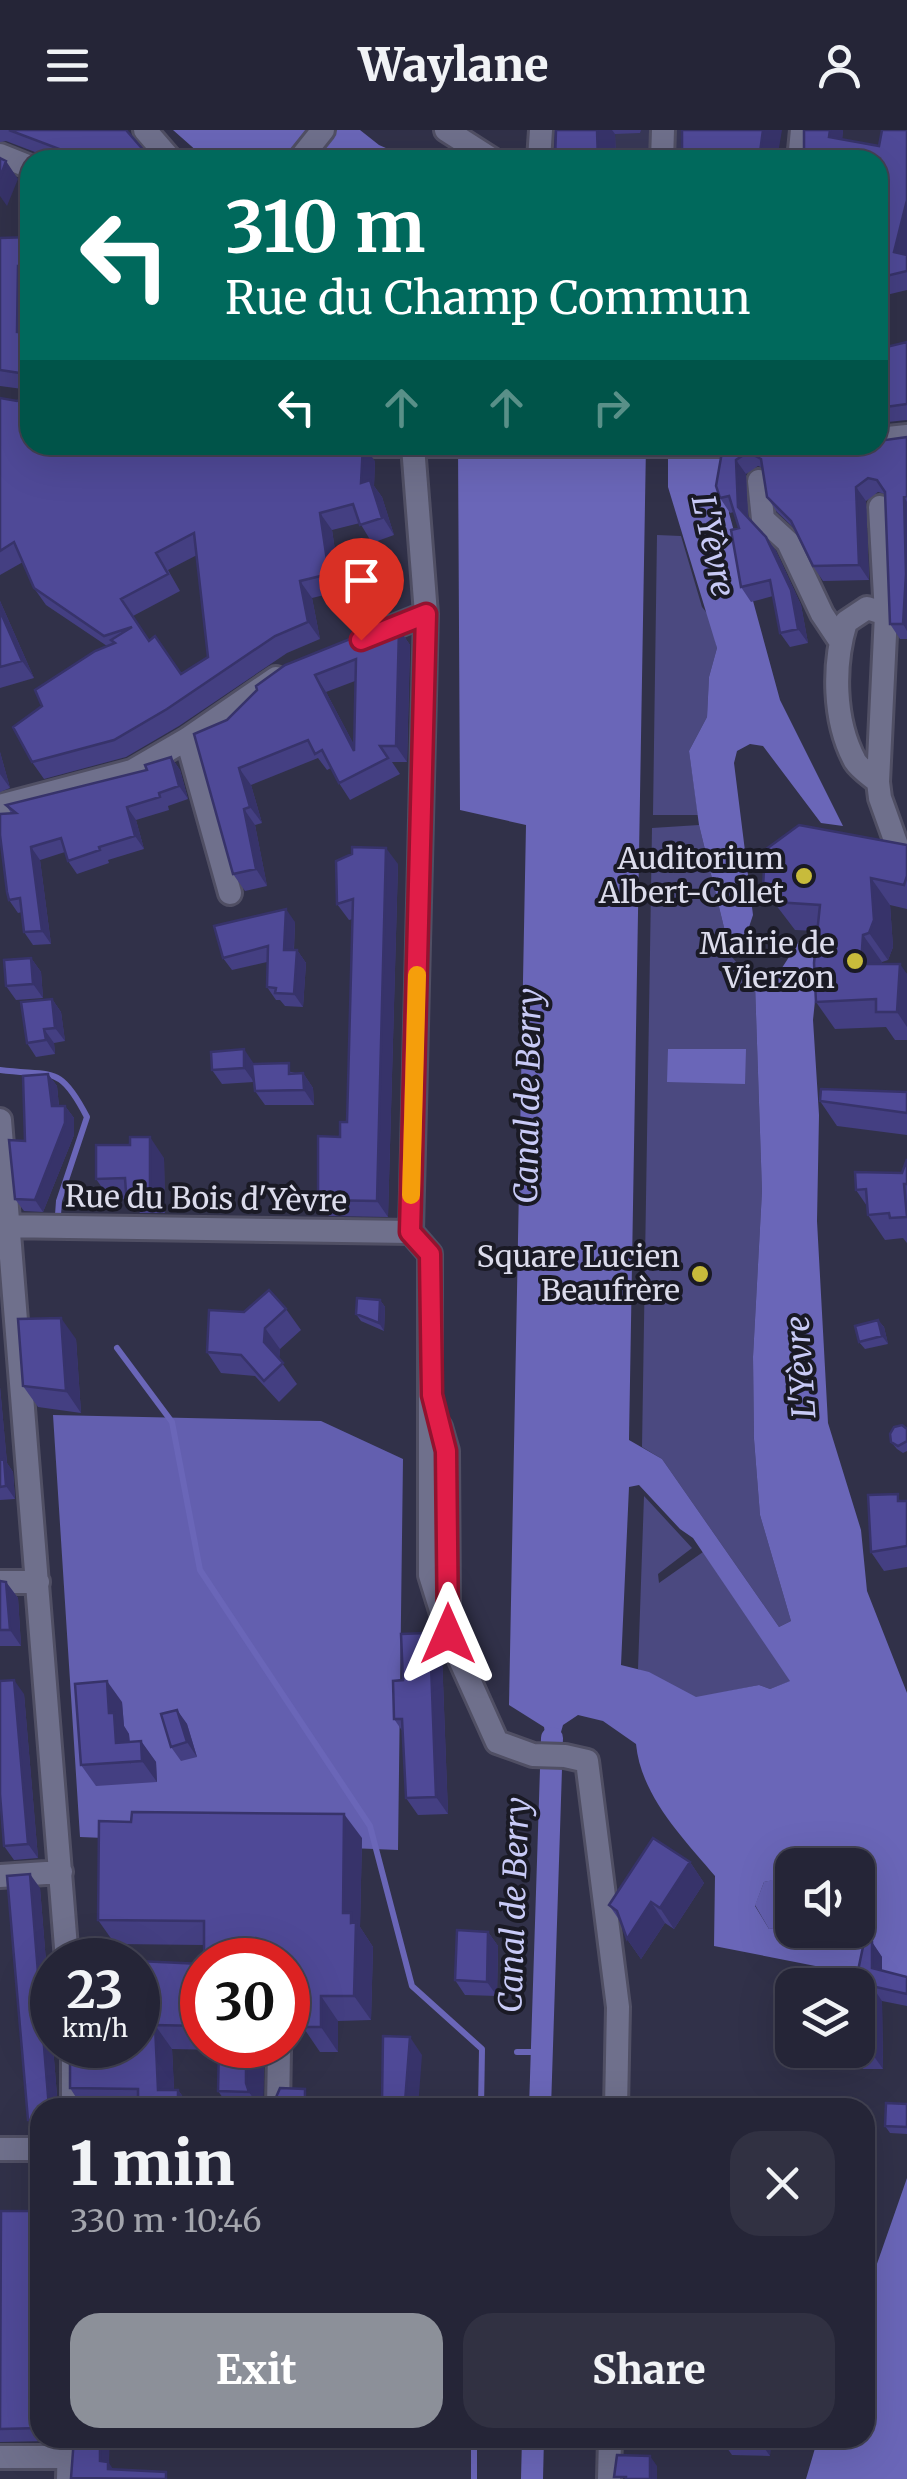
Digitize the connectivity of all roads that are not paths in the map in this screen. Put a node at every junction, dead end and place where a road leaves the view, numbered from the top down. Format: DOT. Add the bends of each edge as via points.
graph roads {
  1 [pos="145,130"];
  2 [pos="323,130"];
  3 [pos="446,130"];
  4 [pos="162,150"];
  5 [pos="307,150"];
  6 [pos="477,150"];
  7 [pos="414,455"];
  8 [pos="759,482"];
  9 [pos="880,507"];
  10 [pos="426,614"];
  11 [pos="886,614"];
  12 [pos="840,641"];
  13 [pos="344,646"];
  14 [pos="295,665"];
  15 [pos="187,739"];
  16 [pos="878,782"];
  17 [pos="0,806"];
  18 [pos="895,851"];
  19 [pos="230,893"];
  20 [pos="0,1120"];
  21 [pos="5,1226"];
  22 [pos="410,1232"];
  23 [pos="0,1582"];
  24 [pos="38,1582"];
  25 [pos="60,1872"];
  26 [pos="0,1876"];
  27 [pos="65,1938"];
  28 [pos="73,2068"];
  29 [pos="279,2068"];
  30 [pos="73,2098"];
  31 [pos="278,2098"];
  32 [pos="616,2098"];
  33 [pos="0,2149"];
  34 [pos="30,2150"];
  35 [pos="610,2448"];
  36 [pos="0,2457"];
  37 [pos="68,2458"];
  38 [pos="609,2479"];
  1 -- 4 [label="street"];
  2 -- 5 [label="street"];
  3 -- 6 [label="street"];
  7 -- 10 [label="street"];
  8 -- 12 [label="street" via="763,519 788,542"];
  9 -- 11 [label="street"];
  10 -- 13 [label="street"];
  10 -- 22 [label="street"];
  11 -- 12 [label="street" via="867,608 846,622"];
  11 -- 16 [label="street"];
  12 -- 16 [label="street" via="835,675 844,728 856,763"];
  14 -- 15 [label="street"];
  15 -- 17 [label="street" via="132,770"];
  15 -- 19 [label="street"];
  16 -- 18 [label="street"];
  20 -- 21 [label="street"];
  21 -- 22 [label="street, Rue du Bois d'Yèvre"];
  21 -- 24 [label="street"];
  22 -- 32 [label="street" via="430,1254 432,1395 446,1451 448,1634 496,1742 576,1759 618,2008"];
  23 -- 24 [label="street"];
  24 -- 25 [label="street"];
  25 -- 26 [label="street"];
  25 -- 27 [label="street"];
  28 -- 30 [label="street"];
  29 -- 31 [label="street"];
  33 -- 34 [label="street"];
  35 -- 38 [label="street"];
  36 -- 37 [label="street"];
}
